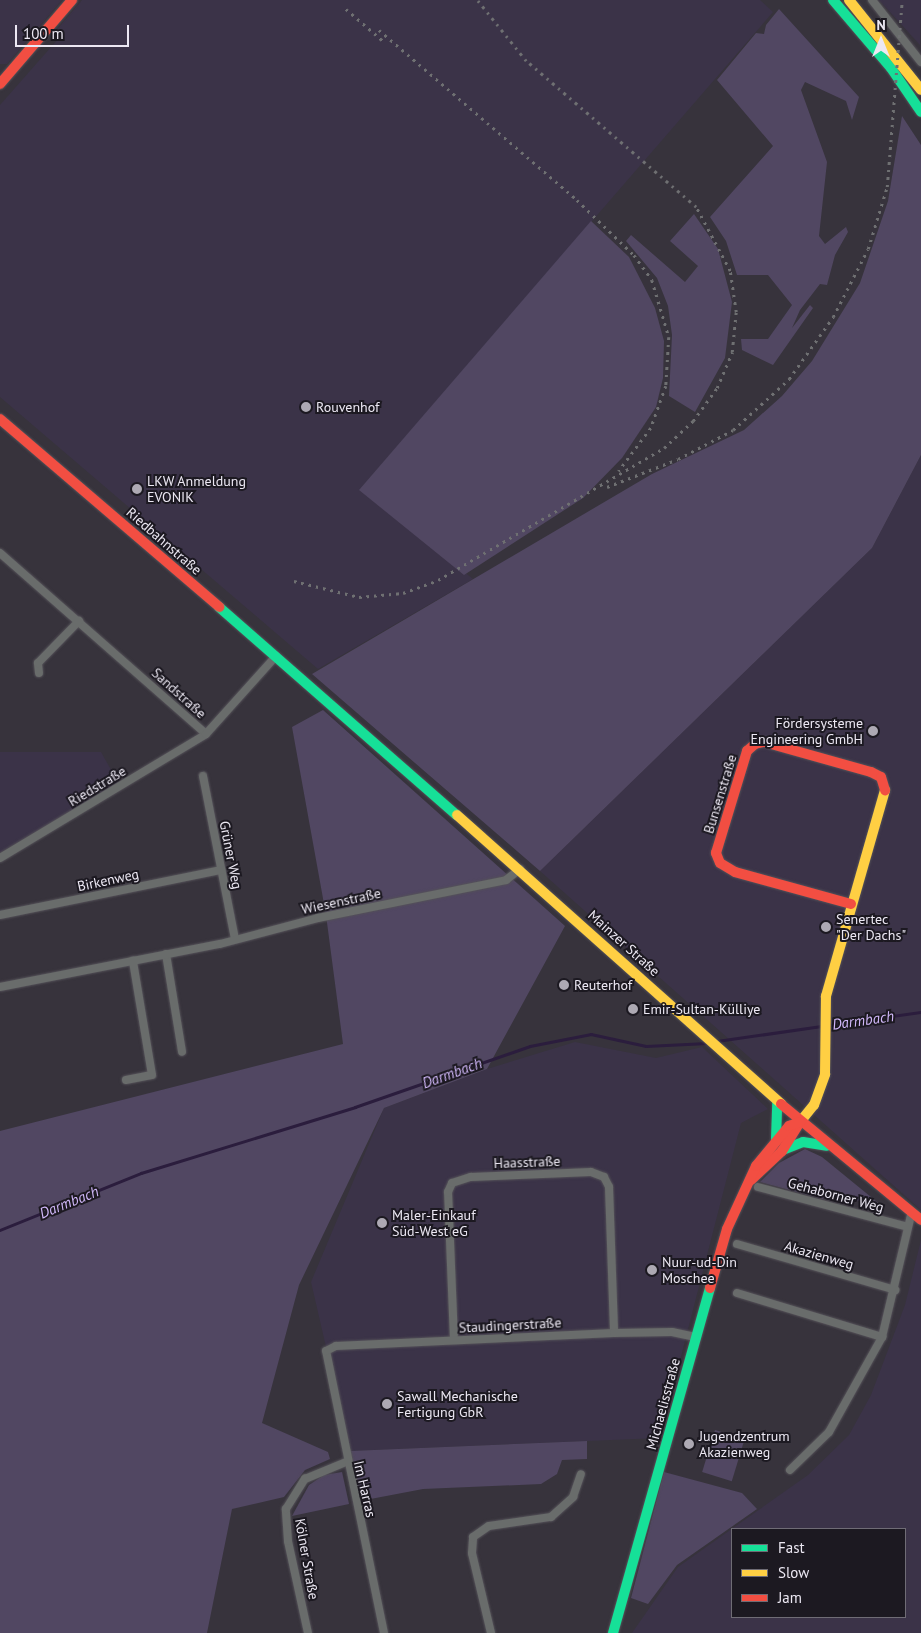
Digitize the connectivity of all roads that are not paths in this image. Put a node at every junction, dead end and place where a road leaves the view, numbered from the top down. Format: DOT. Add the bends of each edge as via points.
graph roads {
  1 [pos="72,0"];
  2 [pos="833,0"];
  3 [pos="849,0"];
  4 [pos="872,0"];
  5 [pos="921,62"];
  6 [pos="0,84"];
  7 [pos="921,90"];
  8 [pos="921,112"];
  9 [pos="0,418"];
  10 [pos="0,553"];
  11 [pos="79,621"];
  12 [pos="276,656"];
  13 [pos="39,673"];
  14 [pos="310,684"];
  15 [pos="206,734"];
  16 [pos="203,776"];
  17 [pos="0,858"];
  18 [pos="520,869"];
  19 [pos="221,870"];
  20 [pos="851,904"];
  21 [pos="0,915"];
  22 [pos="235,939"];
  23 [pos="166,954"];
  24 [pos="133,960"];
  25 [pos="0,987"];
  26 [pos="182,1052"];
  27 [pos="126,1080"];
  28 [pos="777,1101"];
  29 [pos="800,1122"];
  30 [pos="776,1139"];
  31 [pos="828,1146"];
  32 [pos="782,1151"];
  33 [pos="747,1184"];
  34 [pos="758,1187"];
  35 [pos="910,1215"];
  36 [pos="921,1220"];
  37 [pos="908,1227"];
  38 [pos="737,1244"];
  39 [pos="895,1290"];
  40 [pos="737,1293"];
  41 [pos="614,1333"];
  42 [pos="695,1337"];
  43 [pos="882,1337"];
  44 [pos="454,1340"];
  45 [pos="326,1350"];
  46 [pos="346,1462"];
  47 [pos="790,1470"];
  48 [pos="581,1474"];
  49 [pos="308,1633"];
  50 [pos="384,1633"];
  51 [pos="491,1633"];
  52 [pos="613,1633"];
  1 -- 6 [label="main road"];
  2 -- 8 [label="main road" via="891,68"];
  3 -- 7 [label="main road"];
  4 -- 5 [label="street"];
  9 -- 12 [label="main road, Riedbahnstraße"];
  10 -- 11 [label="street, Sandstraße"];
  11 -- 13 [label="street" via="38,664"];
  11 -- 15 [label="street, Sandstraße"];
  12 -- 14 [label="main road, Riedbahnstraße"];
  12 -- 15 [label="street, Sandstraße"];
  14 -- 18 [label="main road, Mainzer Straße"];
  15 -- 17 [label="street, Riedstraße"];
  16 -- 19 [label="street, Grüner Weg"];
  18 -- 22 [label="street, Wiesenstraße" via="506,880"];
  18 -- 28 [label="main road, Mainzer Straße"];
  19 -- 21 [label="street, Birkenweg"];
  19 -- 22 [label="street, Grüner Weg"];
  20 -- 20 [label="main road, Bunsenstraße" via="886,791 881,777 764,742 755,744 747,751 719,844 720,863 735,872"];
  20 -- 29 [label="main road, Bunsenstraße" via="824,1012 824,1074 814,1104"];
  22 -- 23 [label="street, Wiesenstraße"];
  23 -- 24 [label="street, Wiesenstraße"];
  23 -- 26 [label="street"];
  24 -- 25 [label="street, Wiesenstraße"];
  24 -- 27 [label="street" via="152,1075"];
  28 -- 29 [label="main road, Mainzer Straße"];
  28 -- 30 [label="main road"];
  29 -- 30 [label="main road, Michaelisstraße"];
  29 -- 31 [label="main road, Mainzer Straße"];
  29 -- 32 [label="main road, Michaelisstraße"];
  30 -- 33 [label="main road, Michaelisstraße"];
  31 -- 32 [label="main road" via="803,1142"];
  31 -- 35 [label="main road, Mainzer Straße"];
  32 -- 33 [label="main road, Michaelisstraße"];
  33 -- 42 [label="main road, Michaelisstraße" via="727,1229"];
  34 -- 37 [label="street, Gehaborner Weg"];
  35 -- 36 [label="main road, Mainzer Straße"];
  35 -- 37 [label="street"];
  37 -- 39 [label="street"];
  38 -- 39 [label="street, Akazienweg"];
  39 -- 43 [label="street"];
  40 -- 43 [label="street"];
  41 -- 42 [label="street, Staudingerstraße" via="672,1332"];
  41 -- 44 [label="street, Staudingerstraße"];
  41 -- 44 [label="street, Haasstraße" via="609,1187 604,1177 591,1172 471,1177 452,1183 448,1192"];
  42 -- 52 [label="main road, Michaelisstraße"];
  43 -- 47 [label="street" via="829,1432"];
  44 -- 45 [label="street, Staudingerstraße"];
  45 -- 46 [label="street, Im Harras"];
  46 -- 49 [label="street, Kölner Straße" via="305,1479 286,1509 287,1536"];
  46 -- 50 [label="street, Im Harras"];
  48 -- 51 [label="street" via="573,1498 551,1517 488,1526 473,1537 472,1553"];
}
